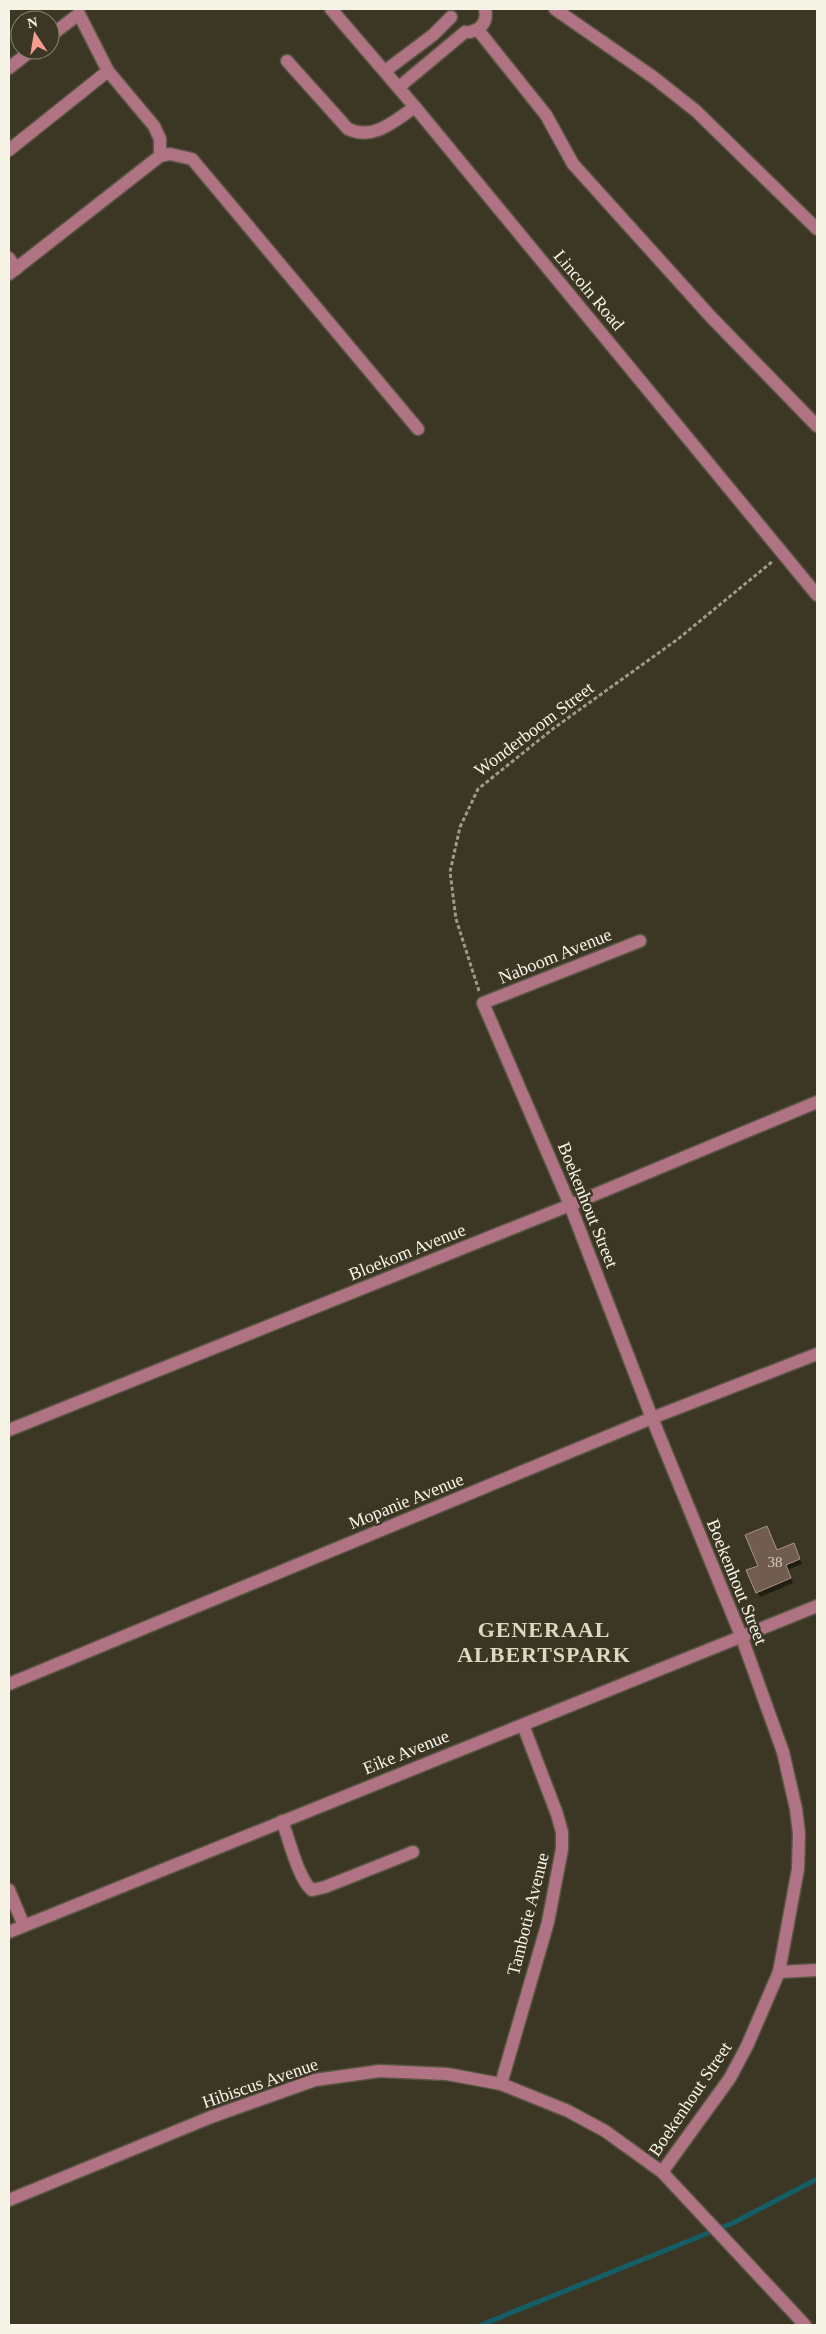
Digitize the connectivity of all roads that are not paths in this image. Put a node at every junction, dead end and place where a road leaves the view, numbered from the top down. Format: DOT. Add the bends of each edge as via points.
graph roads {
  1 [pos="331,9"];
  2 [pos="486,9"];
  3 [pos="555,9"];
  4 [pos="78,12"];
  5 [pos="452,13"];
  6 [pos="60,27"];
  7 [pos="478,30"];
  8 [pos="464,32"];
  9 [pos="19,60"];
  10 [pos="288,62"];
  11 [pos="9,68"];
  12 [pos="108,71"];
  13 [pos="385,71"];
  14 [pos="399,87"];
  15 [pos="415,107"];
  16 [pos="9,150"];
  17 [pos="160,156"];
  18 [pos="817,229"];
  19 [pos="11,267"];
  20 [pos="817,426"];
  21 [pos="418,429"];
  22 [pos="817,595"];
  23 [pos="640,942"];
  24 [pos="483,1003"];
  25 [pos="817,1102"];
  26 [pos="570,1205"];
  27 [pos="817,1354"];
  28 [pos="652,1418"];
  29 [pos="9,1430"];
  30 [pos="817,1606"];
  31 [pos="742,1638"];
  32 [pos="9,1684"];
  33 [pos="523,1725"];
  34 [pos="282,1821"];
  35 [pos="414,1852"];
  36 [pos="9,1890"];
  37 [pos="24,1926"];
  38 [pos="9,1932"];
  39 [pos="817,1970"];
  40 [pos="779,1972"];
  41 [pos="500,2084"];
  42 [pos="662,2172"];
  43 [pos="9,2200"];
  44 [pos="805,2325"];
  1 -- 13 [label="street, Lincoln Road"];
  2 -- 7 [label="street" via="486,20"];
  3 -- 18 [label="street" via="696,111"];
  4 -- 6 [label="street"];
  4 -- 12 [label="street"];
  5 -- 8 [label="street" via="454,24"];
  5 -- 13 [label="street" via="433,35"];
  7 -- 8 [label="street"];
  7 -- 20 [label="street" via="546,115 573,164 712,317"];
  8 -- 14 [label="street"];
  9 -- 11 [label="street"];
  10 -- 15 [label="street" via="348,129 355,132 377,132"];
  12 -- 16 [label="street"];
  12 -- 17 [label="street" via="154,126 160,139"];
  13 -- 14 [label="street, Lincoln Road"];
  14 -- 15 [label="street, Lincoln Road"];
  15 -- 22 [label="street, Lincoln Road"];
  17 -- 19 [label="street"];
  17 -- 21 [label="street" via="170,154 192,159"];
  23 -- 24 [label="street, Naboom Avenue"];
  24 -- 26 [label="street, Boekenhout Street"];
  25 -- 26 [label="street, Bloekom Avenue"];
  26 -- 28 [label="street, Boekenhout Street"];
  26 -- 29 [label="street, Bloekom Avenue"];
  27 -- 28 [label="street, Mopanie Avenue"];
  28 -- 31 [label="street, Boekenhout Street"];
  28 -- 32 [label="street, Mopanie Avenue"];
  30 -- 31 [label="street, Eike Avenue"];
  31 -- 33 [label="street, Eike Avenue"];
  31 -- 40 [label="street, Boekenhout Street" via="783,1752 798,1825 798,1870"];
  33 -- 34 [label="street, Eike Avenue"];
  33 -- 41 [label="street, Tambotie Avenue" via="557,1814 562,1849 548,1922"];
  34 -- 35 [label="street" via="299,1868 312,1890"];
  34 -- 37 [label="street, Eike Avenue"];
  36 -- 37 [label="street"];
  37 -- 38 [label="street, Eike Avenue"];
  39 -- 40 [label="street"];
  40 -- 42 [label="street, Boekenhout Street" via="730,2078"];
  41 -- 42 [label="street, Hibiscus Avenue" via="568,2111"];
  41 -- 43 [label="street, Hibiscus Avenue" via="447,2074 380,2071 315,2080 220,2114"];
  42 -- 44 [label="street, Hibiscus Avenue"];
}
